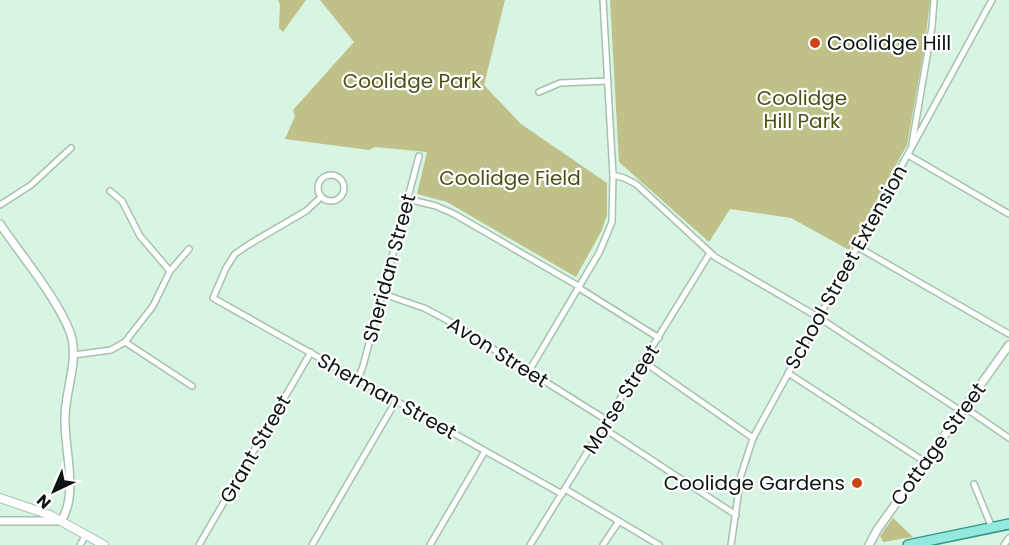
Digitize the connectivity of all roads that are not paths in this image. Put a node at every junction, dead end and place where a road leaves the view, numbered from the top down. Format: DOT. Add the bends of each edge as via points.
graph roads {
  1 [pos="603,0"];
  2 [pos="934,0"];
  3 [pos="992,0"];
  4 [pos="608,81"];
  5 [pos="539,92"];
  6 [pos="71,148"];
  7 [pos="912,148"];
  8 [pos="908,155"];
  9 [pos="418,156"];
  10 [pos="613,176"];
  11 [pos="110,191"];
  12 [pos="321,197"];
  13 [pos="408,199"];
  14 [pos="0,205"];
  15 [pos="1009,214"];
  16 [pos="0,224"];
  17 [pos="856,246"];
  18 [pos="189,249"];
  19 [pos="710,253"];
  20 [pos="170,271"];
  21 [pos="580,287"];
  22 [pos="383,294"];
  23 [pos="818,317"];
  24 [pos="1009,334"];
  25 [pos="659,338"];
  26 [pos="125,342"];
  27 [pos="1009,345"];
  28 [pos="311,352"];
  29 [pos="74,355"];
  30 [pos="644,362"];
  31 [pos="529,371"];
  32 [pos="788,373"];
  33 [pos="357,379"];
  34 [pos="192,386"];
  35 [pos="396,401"];
  36 [pos="963,409"];
  37 [pos="608,421"];
  38 [pos="603,428"];
  39 [pos="753,438"];
  40 [pos="1009,438"];
  41 [pos="485,451"];
  42 [pos="925,462"];
  43 [pos="974,484"];
  44 [pos="563,491"];
  45 [pos="0,498"];
  46 [pos="736,515"];
  47 [pos="0,521"];
  48 [pos="61,521"];
  49 [pos="619,521"];
  50 [pos="1009,524"];
  51 [pos="993,528"];
  52 [pos="86,535"];
  53 [pos="1009,538"];
  54 [pos="80,545"];
  55 [pos="104,545"];
  56 [pos="199,545"];
  57 [pos="312,545"];
  58 [pos="430,545"];
  59 [pos="530,545"];
  60 [pos="603,545"];
  61 [pos="659,545"];
  62 [pos="731,545"];
  63 [pos="869,545"];
  64 [pos="908,545"];
  65 [pos="1004,545"];
  1 -- 4 [label="street"];
  2 -- 7 [label="street"];
  3 -- 7 [label="street, School Street Extension"];
  4 -- 5 [label="street" via="560,83"];
  4 -- 10 [label="street"];
  6 -- 14 [label="street" via="31,185"];
  7 -- 8 [label="street, School Street Extension"];
  8 -- 15 [label="street"];
  8 -- 17 [label="street, School Street Extension"];
  9 -- 13 [label="street, Sheridan Street"];
  10 -- 19 [label="street" via="636,184"];
  10 -- 21 [label="street" via="610,230"];
  11 -- 20 [label="street" via="122,201 140,236"];
  12 -- 12 [label="street" via="329,201 338,199 344,189 340,179 332,175 320,180"];
  12 -- 28 [label="street, Sherman Street" via="306,211 235,254 213,298"];
  13 -- 21 [label="street" via="454,214"];
  13 -- 22 [label="street, Sheridan Street"];
  16 -- 29 [label="street" via="63,317 73,340"];
  17 -- 23 [label="street, School Street Extension"];
  17 -- 24 [label="street"];
  18 -- 20 [label="street"];
  19 -- 23 [label="street"];
  19 -- 25 [label="street, Morse Street"];
  20 -- 26 [label="street" via="153,306"];
  21 -- 25 [label="street"];
  21 -- 31 [label="street"];
  22 -- 31 [label="street, Avon Street" via="435,314"];
  22 -- 33 [label="street, Sheridan Street"];
  23 -- 32 [label="street, School Street Extension"];
  23 -- 36 [label="street"];
  25 -- 30 [label="street, Morse Street"];
  26 -- 29 [label="street" via="111,350"];
  26 -- 34 [label="street"];
  27 -- 36 [label="street, Cottage Street"];
  28 -- 33 [label="street, Sherman Street"];
  28 -- 56 [label="street, Grant Street"];
  29 -- 48 [label="street" via="65,416 70,502"];
  30 -- 37 [label="street, Morse Street"];
  30 -- 39 [label="street"];
  31 -- 37 [label="street, Avon Street"];
  32 -- 39 [label="street, School Street Extension"];
  32 -- 42 [label="street"];
  33 -- 35 [label="street, Sherman Street"];
  35 -- 41 [label="street, Sherman Street"];
  35 -- 57 [label="street"];
  36 -- 40 [label="street"];
  36 -- 42 [label="street, Cottage Street"];
  37 -- 38 [label="street, Morse Street"];
  38 -- 44 [label="street, Morse Street"];
  38 -- 46 [label="street"];
  39 -- 46 [label="street, School Street Extension" via="741,475"];
  41 -- 44 [label="street, Sherman Street"];
  41 -- 58 [label="street"];
  42 -- 63 [label="street, Cottage Street"];
  43 -- 51 [label="street"];
  44 -- 49 [label="street, Sherman Street"];
  44 -- 59 [label="street, Morse Street"];
  45 -- 48 [label="main road"];
  46 -- 62 [label="street, School Street Extension"];
  47 -- 48 [label="street"];
  48 -- 52 [label="main road"];
  49 -- 60 [label="street"];
  49 -- 61 [label="street, Sherman Street"];
  50 -- 51 [label="main road"];
  51 -- 64 [label="main road"];
  52 -- 54 [label="street"];
  52 -- 55 [label="main road"];
  53 -- 65 [label="street"];
}
